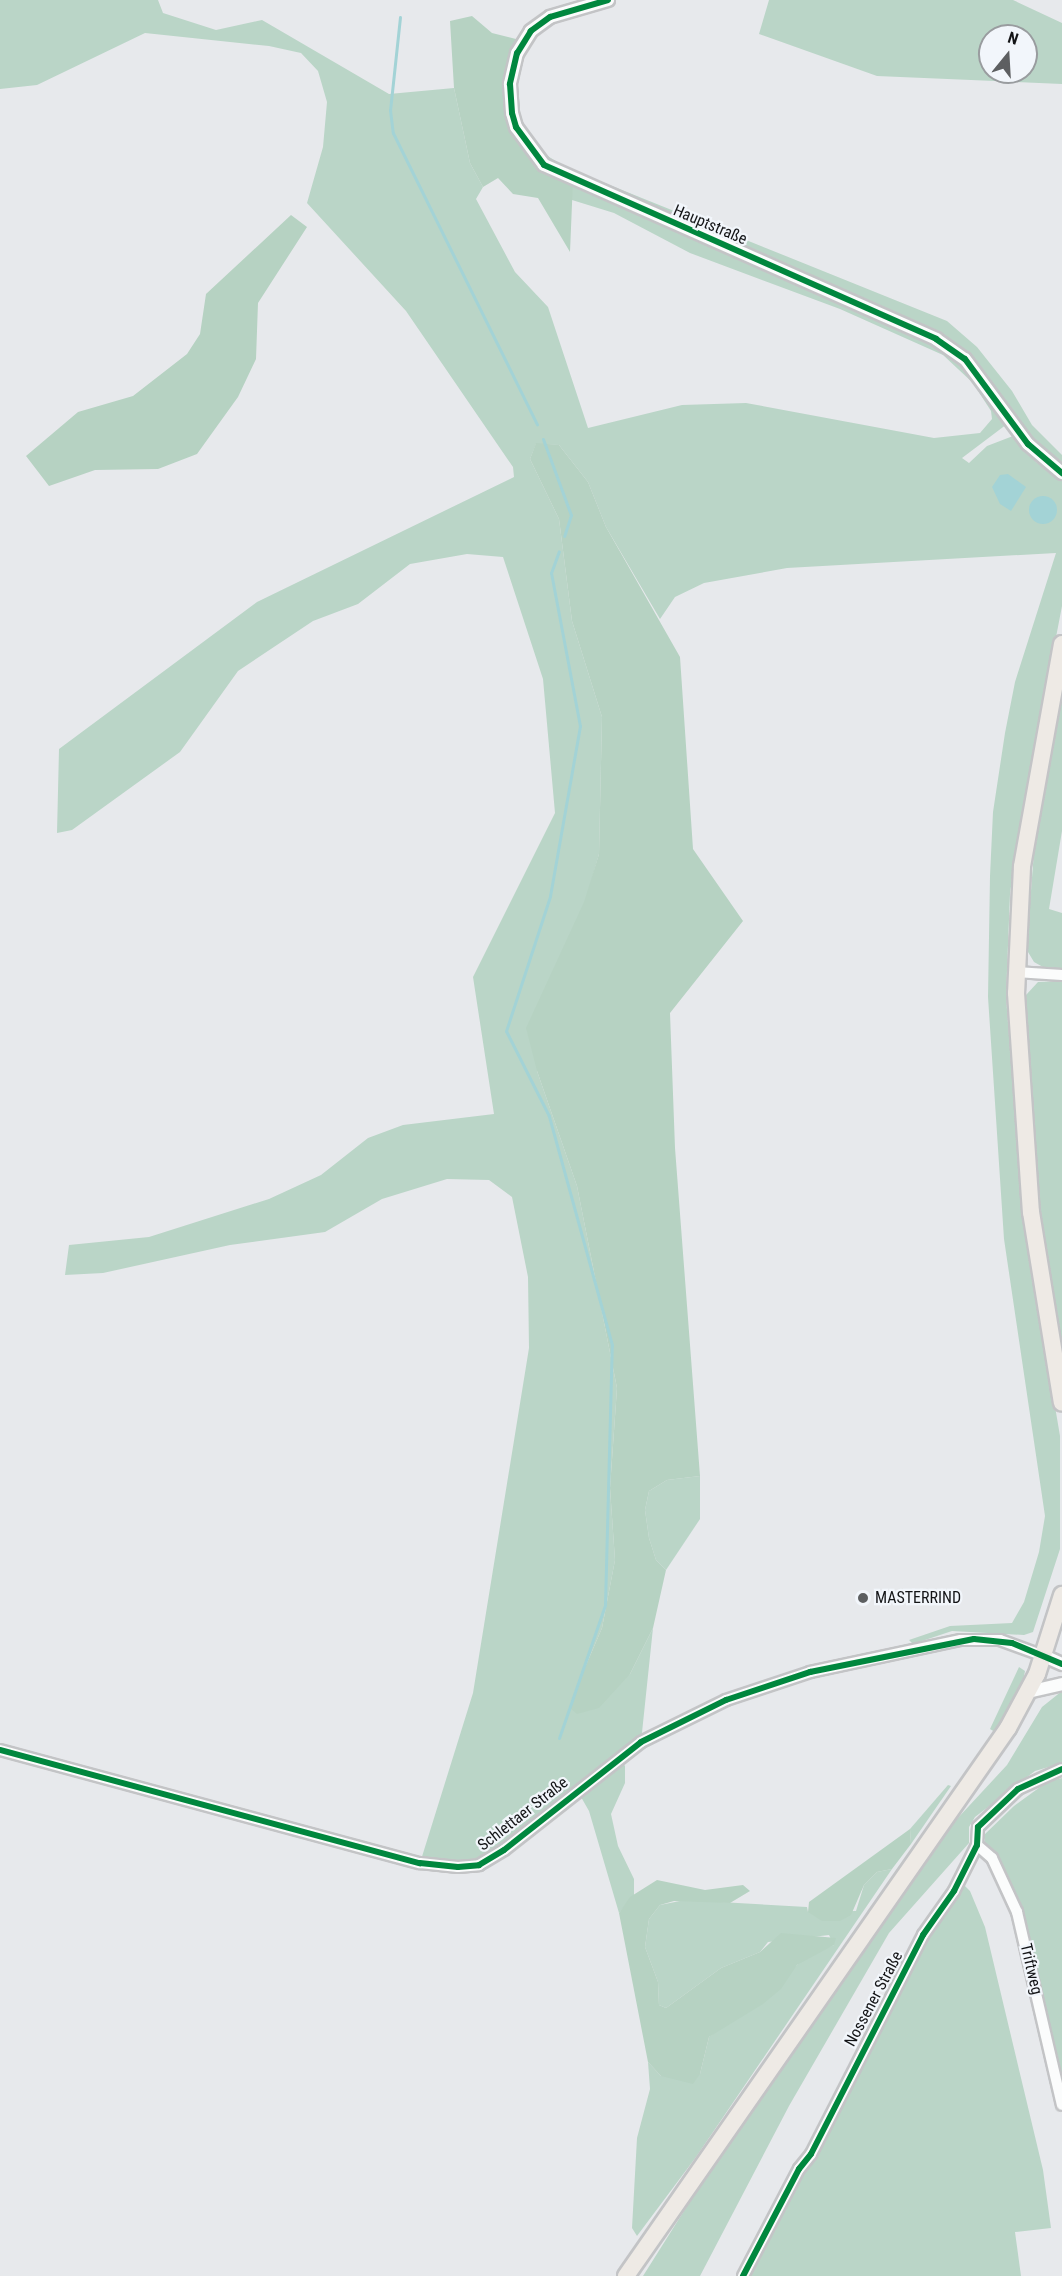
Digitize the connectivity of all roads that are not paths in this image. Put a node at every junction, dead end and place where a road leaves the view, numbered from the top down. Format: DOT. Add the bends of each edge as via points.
graph roads {
  1 [pos="608,0"];
  2 [pos="1062,473"];
  3 [pos="1062,644"];
  4 [pos="1016,972"];
  5 [pos="1062,975"];
  6 [pos="1062,1403"];
  7 [pos="1062,1595"];
  8 [pos="1044,1656"];
  9 [pos="1062,1664"];
  10 [pos="1062,1684"];
  11 [pos="1028,1692"];
  12 [pos="0,1750"];
  13 [pos="1062,1769"];
  14 [pos="977,1845"];
  15 [pos="1062,2105"];
  16 [pos="626,2276"];
  17 [pos="743,2276"];
  1 -- 2 [label="street, Hauptstraße" via="549,17 531,31 517,53 510,84 516,127 544,165 936,339 977,371 1038,455"];
  3 -- 4 [label="main road" via="1023,860"];
  4 -- 5 [label="street"];
  4 -- 6 [label="main road" via="1019,1076 1031,1212"];
  7 -- 8 [label="main road"];
  8 -- 9 [label="street"];
  8 -- 11 [label="main road"];
  8 -- 12 [label="street, Schlettaer Straße" via="1000,1640 953,1641 810,1672 726,1700 619,1757 504,1850 479,1865 458,1867 420,1863"];
  10 -- 11 [label="street"];
  11 -- 16 [label="main road" via="1008,1728"];
  13 -- 14 [label="street, Nossener Straße" via="1018,1789 984,1818 978,1827"];
  14 -- 15 [label="street, Triftweg" via="992,1858 1017,1912"];
  14 -- 17 [label="street, Nossener Straße" via="954,1891 923,1935 811,2154 799,2169"];
}
